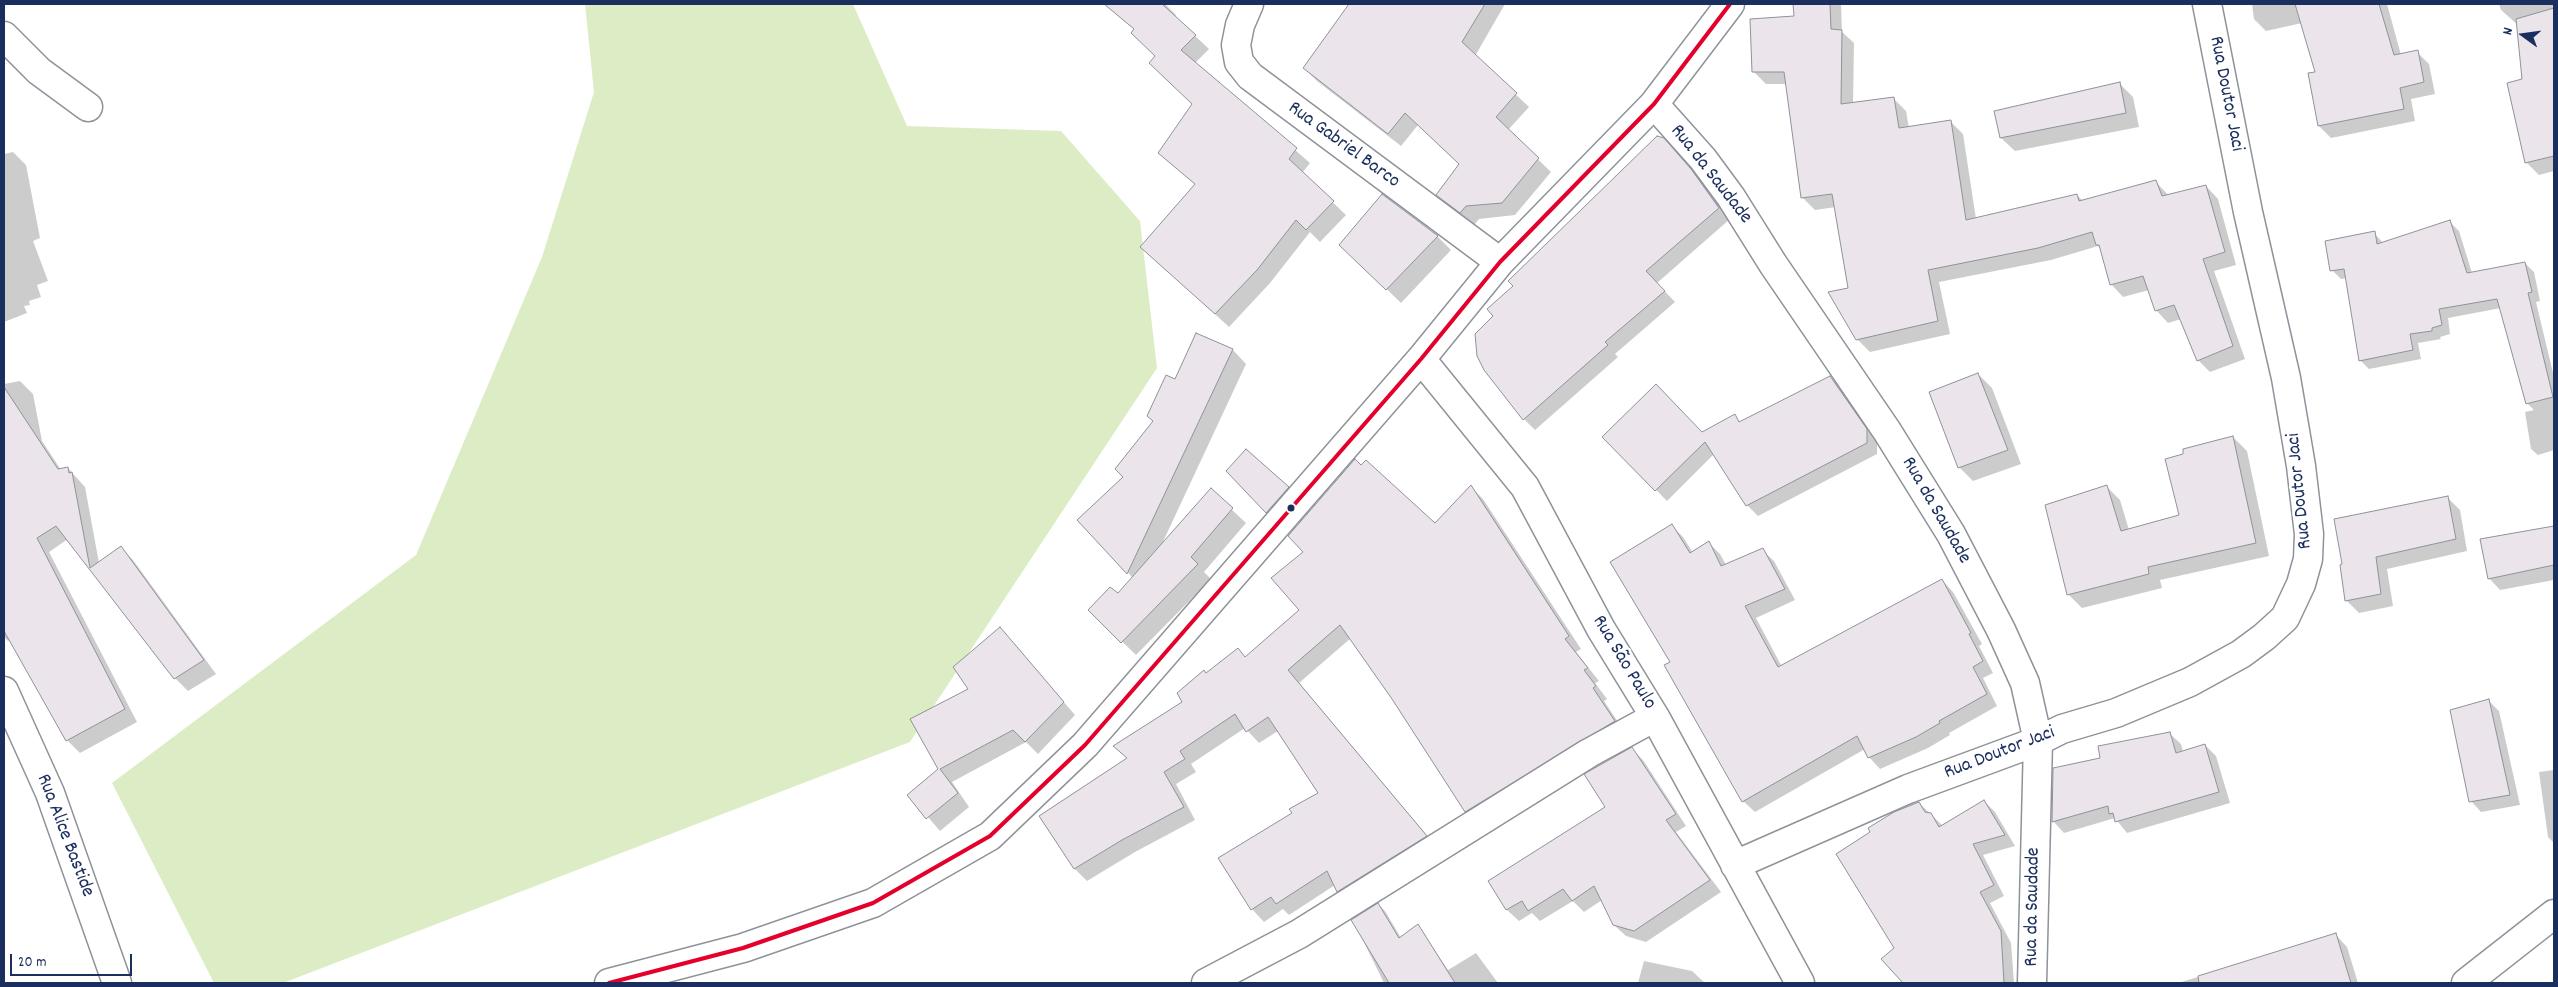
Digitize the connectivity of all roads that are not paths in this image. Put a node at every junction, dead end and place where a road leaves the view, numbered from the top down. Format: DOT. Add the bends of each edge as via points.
graph roads {
  1 [pos="1249,4"];
  2 [pos="1730,4"];
  3 [pos="2207,4"];
  4 [pos="4,36"];
  5 [pos="1654,104"];
  6 [pos="88,107"];
  7 [pos="1500,262"];
  8 [pos="1421,359"];
  9 [pos="4,691"];
  10 [pos="1655,717"];
  11 [pos="2038,741"];
  12 [pos="1735,865"];
  13 [pos="2554,914"];
  14 [pos="117,983"];
  15 [pos="609,983"];
  16 [pos="1206,983"];
  17 [pos="1800,983"];
  18 [pos="2032,983"];
  19 [pos="2466,983"];
  1 -- 7 [label="street, Rua Gabriel Barco" via="1236,45 1239,62 1250,76"];
  2 -- 5 [label="street"];
  3 -- 11 [label="street, Rua Doutor Jaci" via="2250,221 2291,403 2309,534 2308,558 2301,584 2285,618 2241,654 2190,682 2116,713 2062,729"];
  4 -- 6 [label="street" via="39,71"];
  5 -- 7 [label="street"];
  5 -- 11 [label="street, Rua da Saudade" via="1703,159 1731,197 1887,431 1951,534 2025,684"];
  7 -- 8 [label="street"];
  8 -- 10 [label="street, Rua São Paulo" via="1525,488 1601,629"];
  8 -- 15 [label="street" via="1085,745 990,836 873,903 743,948"];
  9 -- 14 [label="street, Rua Alice Bastide" via="50,793"];
  10 -- 12 [label="street, Rua São Paulo"];
  10 -- 16 [label="street" via="1589,754 1299,934"];
  11 -- 12 [label="street, Rua Doutor Jaci" via="1908,789"];
  11 -- 18 [label="street, Rua da Saudade"];
  12 -- 17 [label="street, Rua São Paulo"];
  13 -- 19 [label="street"];
}
